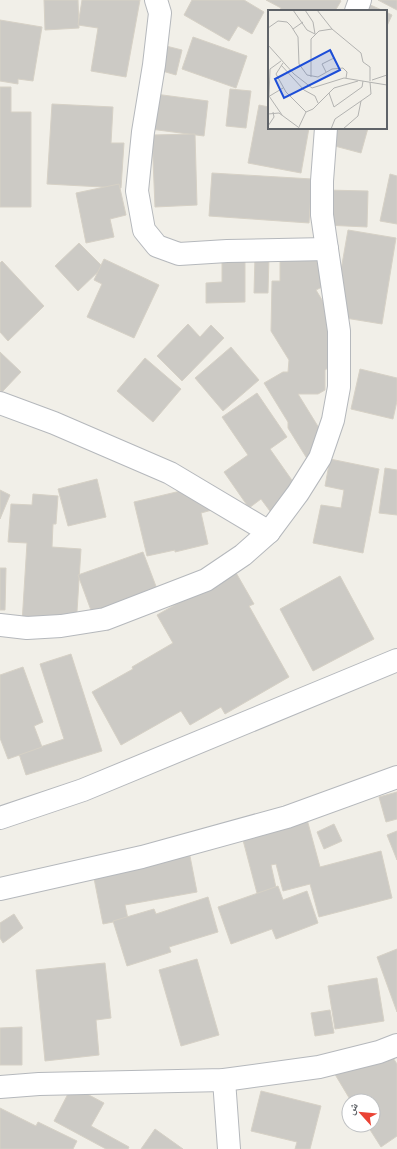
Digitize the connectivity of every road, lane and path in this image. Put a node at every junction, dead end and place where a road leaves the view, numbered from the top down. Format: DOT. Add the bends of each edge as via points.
graph roads {
  1 [pos="156,0"];
  2 [pos="360,0"];
  3 [pos="356,10"];
  4 [pos="326,129"];
  5 [pos="327,249"];
  6 [pos="0,403"];
  7 [pos="268,532"];
  8 [pos="0,625"];
  9 [pos="397,660"];
  10 [pos="397,777"];
  11 [pos="0,818"];
  12 [pos="0,889"];
  13 [pos="397,1045"];
  14 [pos="224,1080"];
  15 [pos="0,1087"];
  16 [pos="229,1149"];
  1 -- 5 [label="street" via="160,13 137,191 144,230 158,246 179,254"];
  2 -- 3 [label="street"];
  4 -- 5 [label="street" via="322,215"];
  5 -- 7 [label="street" via="339,331 339,387 333,420 320,458 298,494"];
  6 -- 7 [label="street" via="170,473"];
  7 -- 8 [label="street" via="243,555 206,580 105,619 27,628"];
  9 -- 11 [label="street" via="83,790"];
  10 -- 12 [label="street" via="287,817 142,857"];
  13 -- 14 [label="street" via="319,1067"];
  14 -- 15 [label="street"];
  14 -- 16 [label="street"];
}
